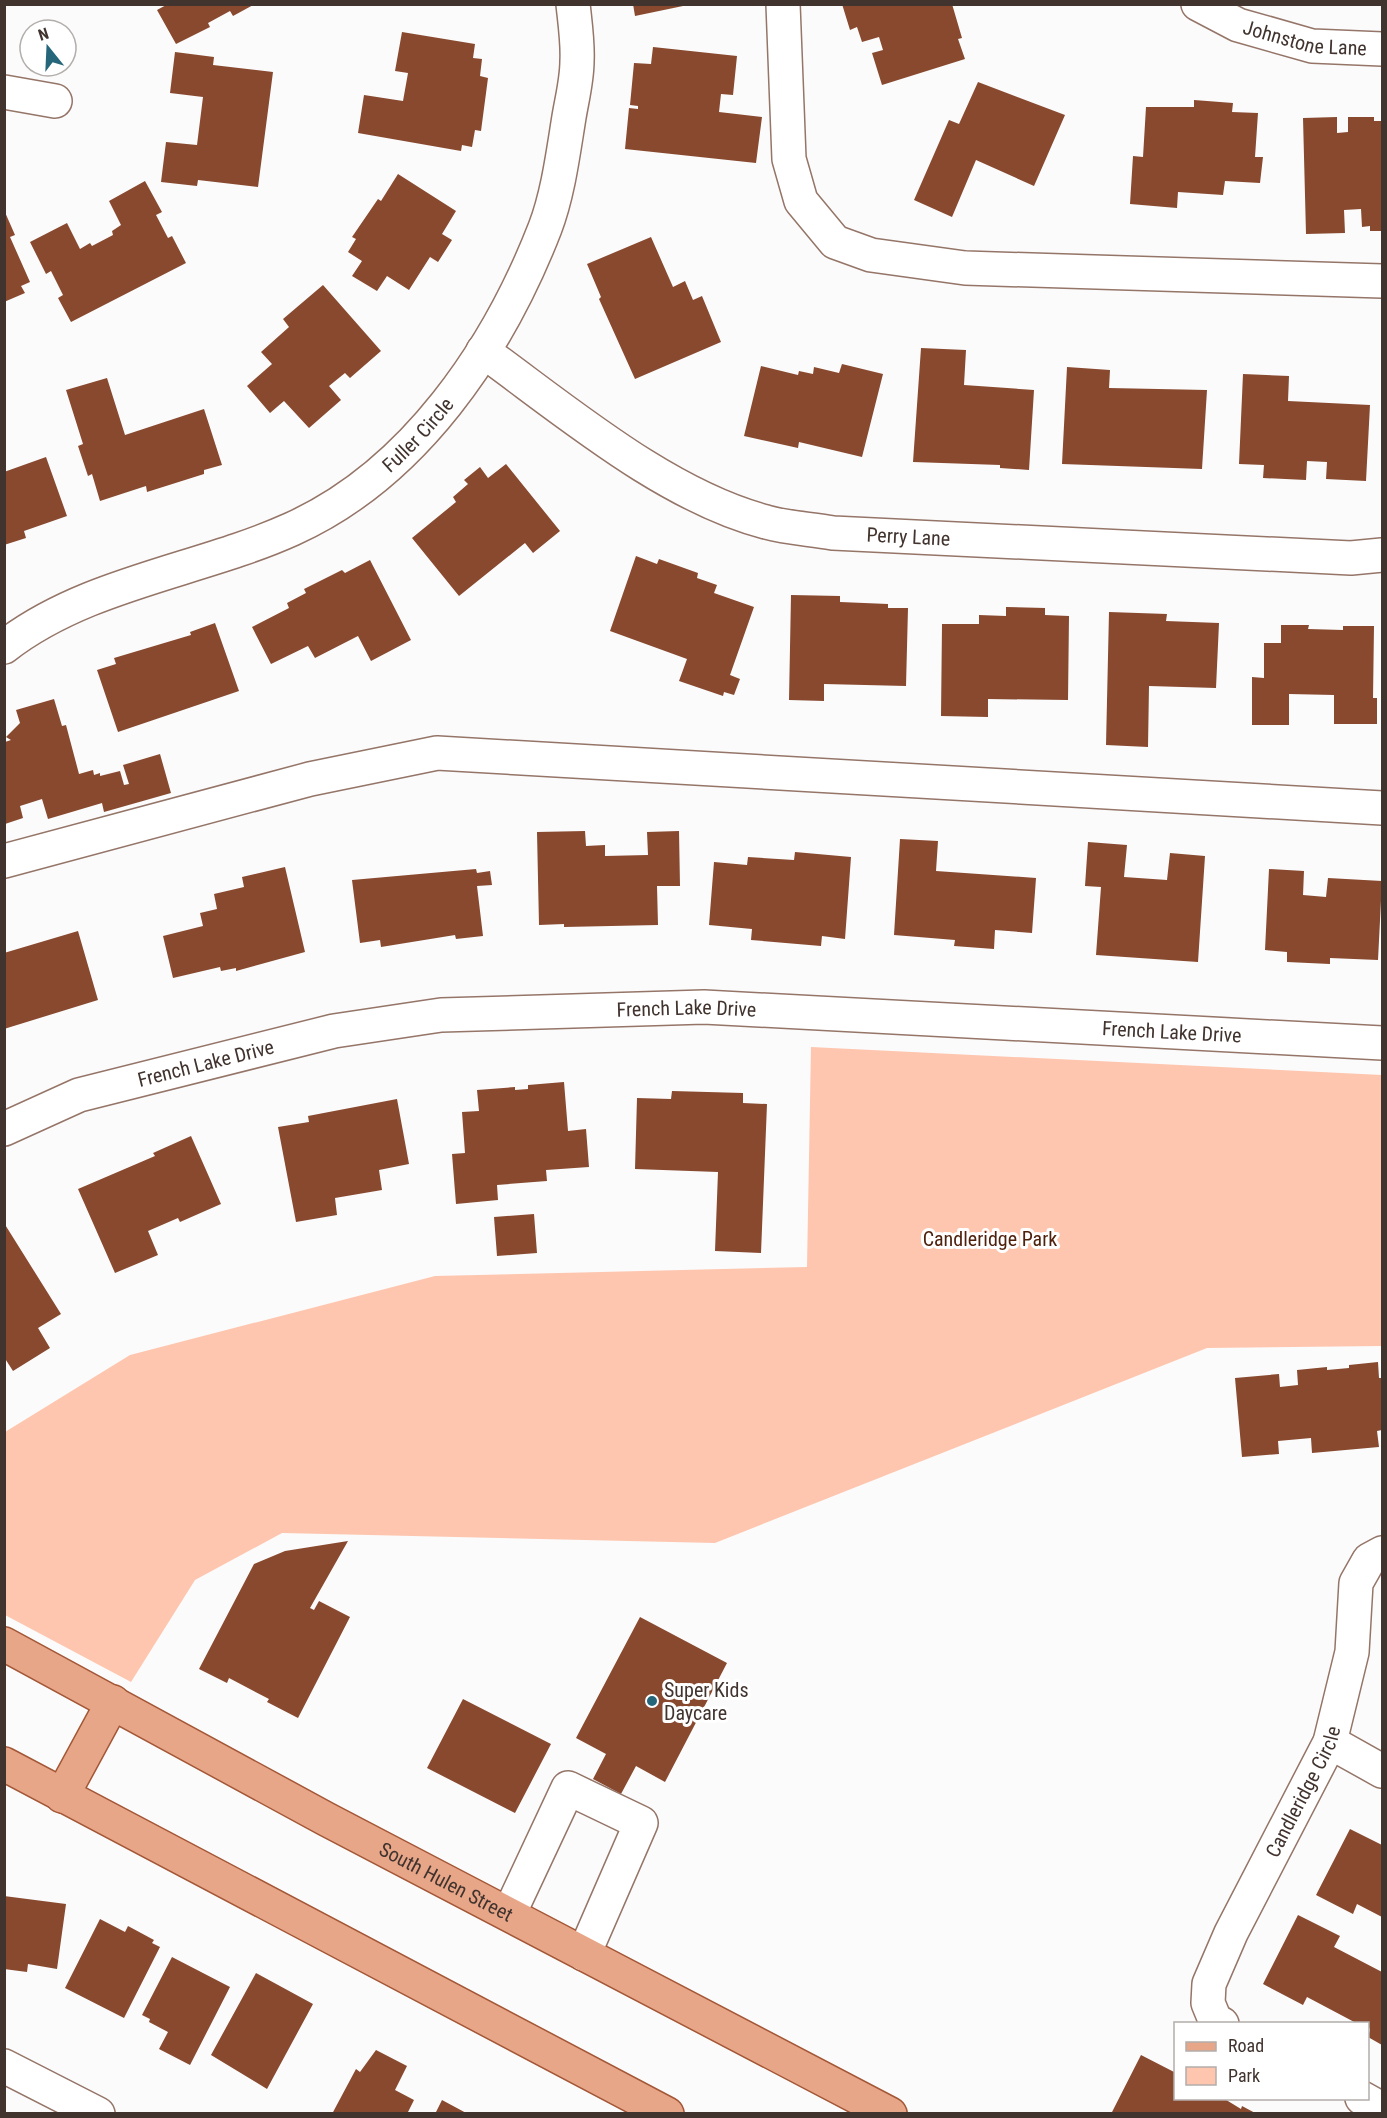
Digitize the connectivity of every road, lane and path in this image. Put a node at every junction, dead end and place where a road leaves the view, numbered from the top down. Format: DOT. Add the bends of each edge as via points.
graph roads {
  1 [pos="573,4"];
  2 [pos="783,4"];
  3 [pos="1198,4"];
  4 [pos="1383,49"];
  5 [pos="4,92"];
  6 [pos="55,100"];
  7 [pos="1383,281"];
  8 [pos="483,351"];
  9 [pos="1383,555"];
  10 [pos="4,647"];
  11 [pos="1383,808"];
  12 [pos="4,861"];
  13 [pos="1383,1043"];
  14 [pos="4,1128"];
  15 [pos="1383,1553"];
  16 [pos="4,1644"];
  17 [pos="112,1702"];
  18 [pos="1330,1743"];
  19 [pos="4,1764"];
  20 [pos="1383,1771"];
  21 [pos="62,1796"];
  22 [pos="509,1914"];
  23 [pos="584,1954"];
  24 [pos="1218,2022"];
  25 [pos="4,2066"];
  26 [pos="1366,2100"];
  27 [pos="1383,2109"];
  28 [pos="877,2111"];
  29 [pos="98,2114"];
  30 [pos="667,2114"];
  1 -- 8 [label="street, Fuller Circle" via="578,62 546,227 502,322"];
  2 -- 7 [label="street" via="789,159 801,201 835,242 871,255 965,268"];
  3 -- 4 [label="street, Johnstone Lane" via="1238,25 1312,46"];
  5 -- 6 [label="street"];
  8 -- 9 [label="street, Perry Lane" via="634,459 712,503 766,523 833,533 1350,558"];
  8 -- 10 [label="street, Fuller Circle" via="441,410 397,456 347,498 293,529 204,563 97,596 24,632"];
  11 -- 12 [label="street" via="437,753 310,779"];
  13 -- 14 [label="street, French Lake Drive" via="704,1007 441,1015 334,1031 79,1095"];
  15 -- 18 [label="street, Candleridge Circle" via="1369,1560 1356,1583 1352,1652"];
  16 -- 17 [label="main road, South Hulen Street"];
  17 -- 21 [label="main road"];
  17 -- 22 [label="main road, South Hulen Street"];
  18 -- 20 [label="street"];
  18 -- 24 [label="street, Candleridge Circle" via="1231,1933 1209,1984 1208,2003"];
  19 -- 21 [label="main road"];
  21 -- 30 [label="main road"];
  22 -- 23 [label="main road, South Hulen Street"];
  22 -- 23 [label="street" via="568,1788 641,1823"];
  23 -- 28 [label="main road, South Hulen Street"];
  25 -- 29 [label="street"];
  26 -- 27 [label="street"];
}
